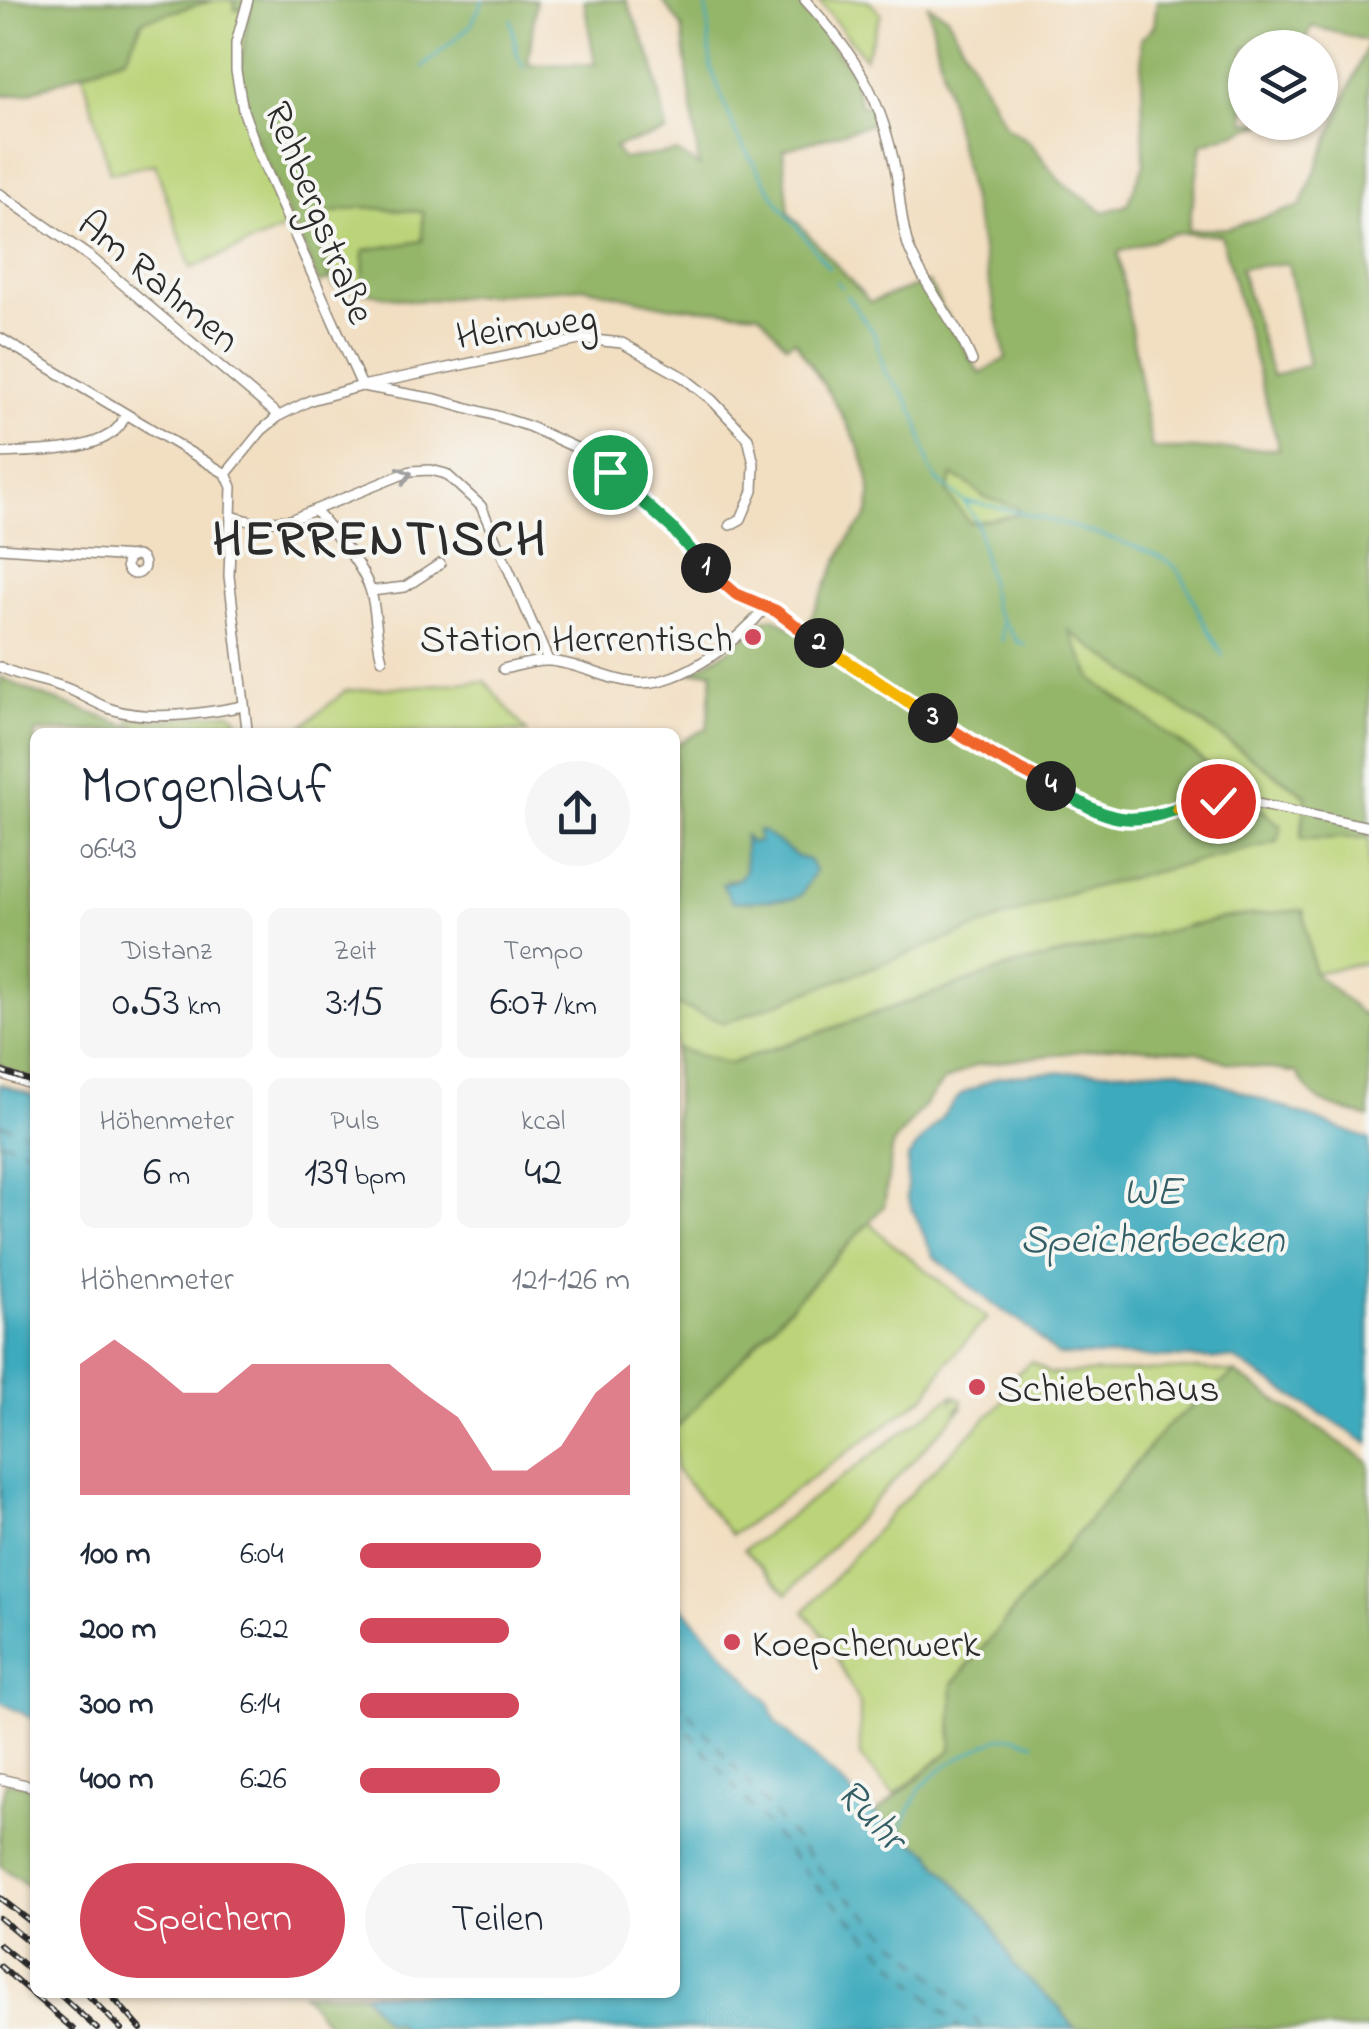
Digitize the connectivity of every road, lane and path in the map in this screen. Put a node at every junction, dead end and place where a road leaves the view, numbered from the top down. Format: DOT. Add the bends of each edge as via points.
graph roads {
  1 [pos="248,0"];
  2 [pos="806,0"];
  3 [pos="0,194"];
  4 [pos="0,338"];
  5 [pos="972,361"];
  6 [pos="362,386"];
  7 [pos="125,415"];
  8 [pos="279,416"];
  9 [pos="0,453"];
  10 [pos="226,474"];
  11 [pos="314,510"];
  12 [pos="232,516"];
  13 [pos="730,525"];
  14 [pos="0,548"];
  15 [pos="132,557"];
  16 [pos="440,564"];
  17 [pos="423,576"];
  18 [pos="430,586"];
  19 [pos="371,591"];
  20 [pos="765,608"];
  21 [pos="390,642"];
  22 [pos="378,646"];
  23 [pos="382,659"];
  24 [pos="548,660"];
  25 [pos="0,667"];
  26 [pos="503,669"];
  27 [pos="243,706"];
  28 [pos="247,728"];
  29 [pos="1369,827"];
  30 [pos="0,1073"];
  31 [pos="30,1084"];
  32 [pos="0,1779"];
  33 [pos="30,1787"];
  1 -- 6 [label="street, Rehbergstraße" via="236,43 243,110"];
  2 -- 5 [label="street" via="864,73 895,168 908,244"];
  3 -- 8 [label="street, Am Rahmen" via="93,259"];
  4 -- 7 [label="street"];
  6 -- 8 [label="street, Heimweg"];
  6 -- 13 [label="street, Heimweg" via="584,339 622,342 683,377 748,438 754,491"];
  6 -- 20 [label="street" via="466,406 581,450 630,487 714,576"];
  7 -- 9 [label="street" via="122,428 71,448"];
  7 -- 10 [label="street"];
  8 -- 10 [label="street"];
  10 -- 12 [label="street"];
  11 -- 12 [label="street" via="273,523"];
  11 -- 19 [label="street" via="355,559"];
  11 -- 24 [label="street, one-way" via="411,471 446,474 481,506"];
  12 -- 27 [label="street" via="229,576"];
  14 -- 15 [label="street"];
  16 -- 17 [label="street"];
  17 -- 18 [label="street"];
  17 -- 19 [label="street" via="405,588"];
  19 -- 22 [label="street"];
  20 -- 24 [label="street" via="726,647 668,679 639,683"];
  20 -- 29 [label="street" via="994,756 1103,815 1139,821 1203,802 1238,800"];
  21 -- 22 [label="street"];
  22 -- 23 [label="street"];
  24 -- 26 [label="street"];
  25 -- 27 [label="street" via="146,716"];
  27 -- 28 [label="street"];
  30 -- 31 [label="street"];
  32 -- 33 [label="street"];
}
